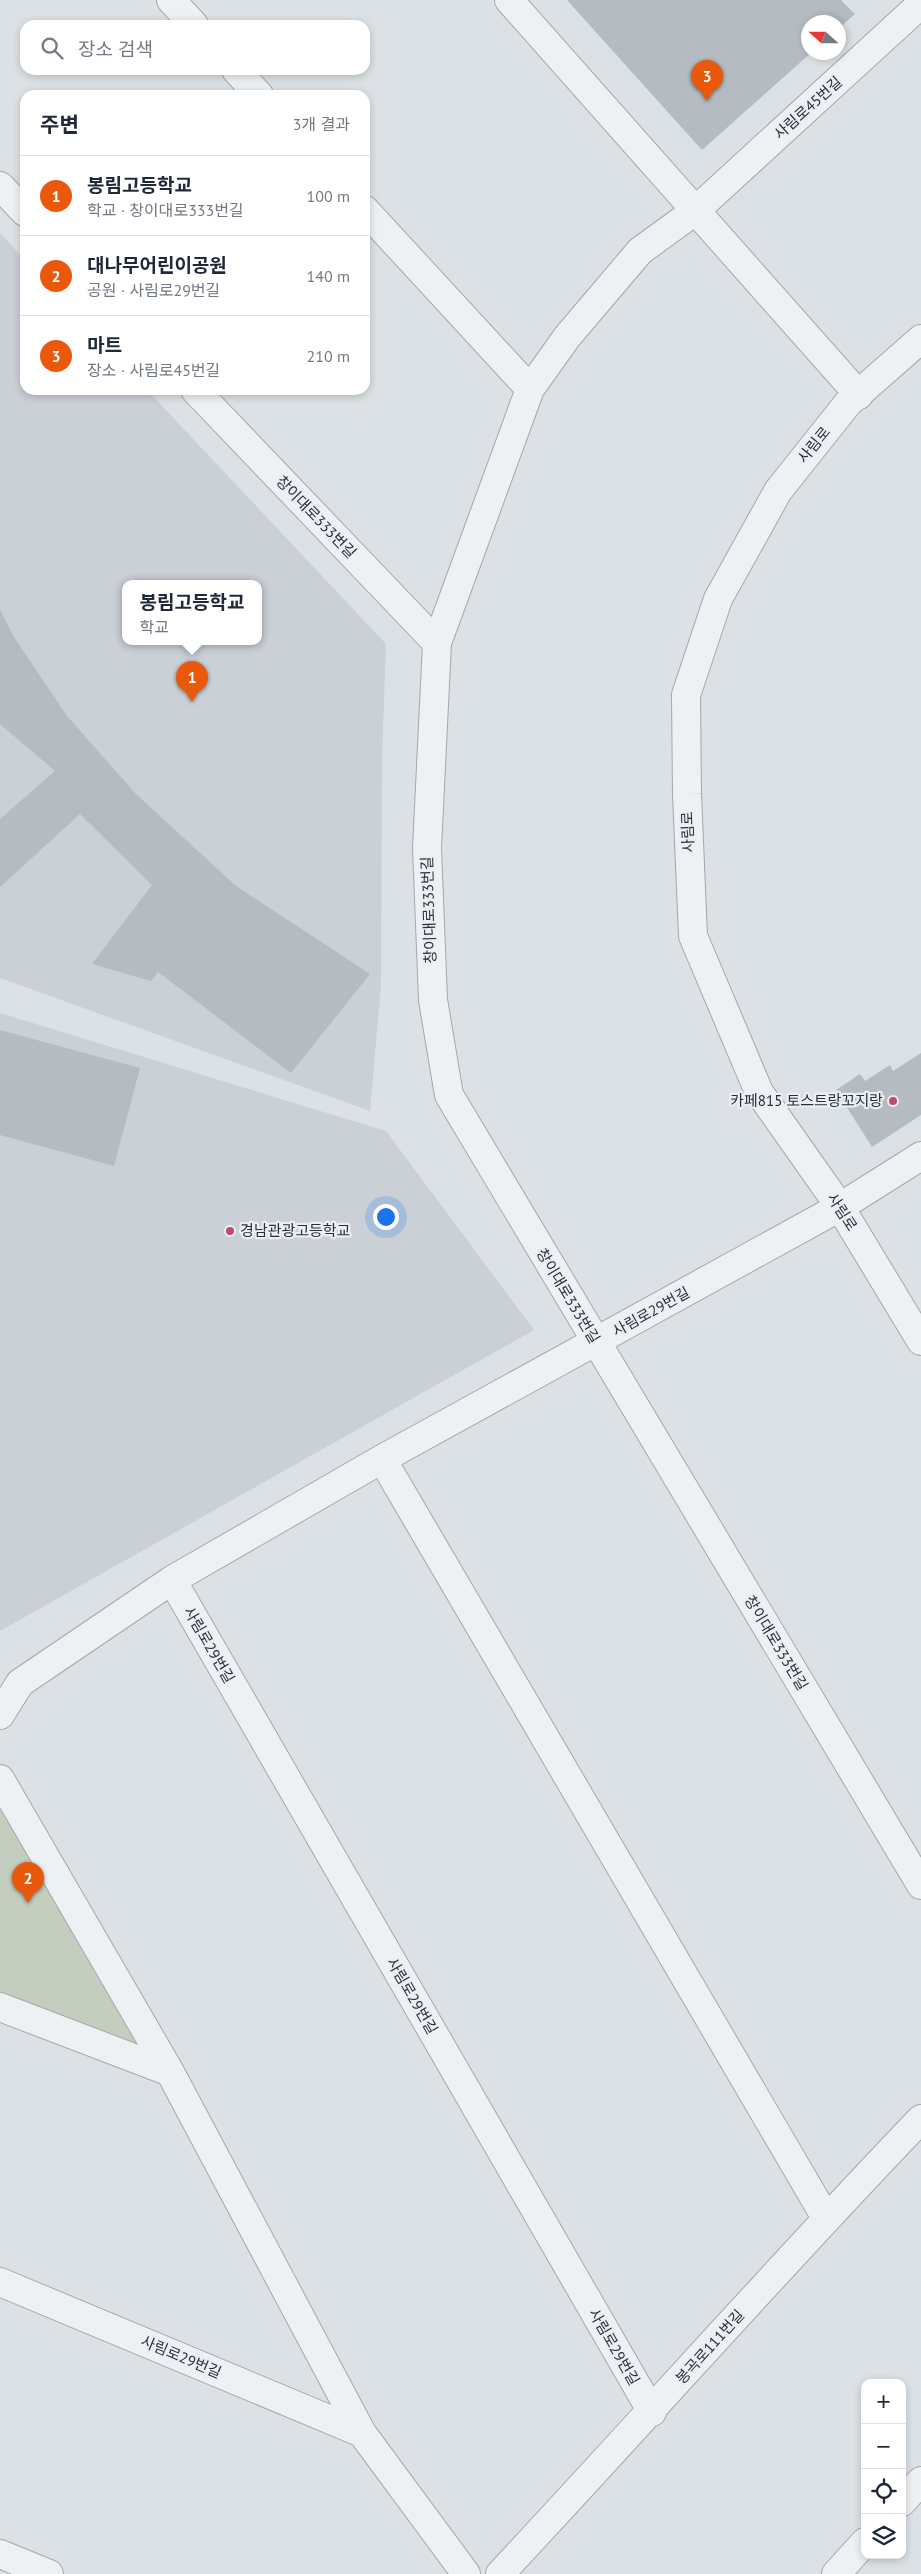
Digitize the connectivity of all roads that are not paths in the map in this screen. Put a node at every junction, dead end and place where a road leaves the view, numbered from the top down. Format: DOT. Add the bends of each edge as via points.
graph roads {
  1 [pos="171,0"];
  2 [pos="519,4"];
  3 [pos="921,4"];
  4 [pos="189,20"];
  5 [pos="241,75"];
  6 [pos="254,90"];
  7 [pos="0,186"];
  8 [pos="20,207"];
  9 [pos="695,211"];
  10 [pos="370,215"];
  11 [pos="921,339"];
  12 [pos="530,389"];
  13 [pos="200,395"];
  14 [pos="859,395"];
  15 [pos="437,643"];
  16 [pos="921,1156"];
  17 [pos="840,1207"];
  18 [pos="921,1341"];
  19 [pos="596,1343"];
  20 [pos="382,1459"];
  21 [pos="172,1580"];
  22 [pos="10,1679"];
  23 [pos="0,1715"];
  24 [pos="0,1779"];
  25 [pos="921,1885"];
  26 [pos="0,2007"];
  27 [pos="170,2072"];
  28 [pos="921,2119"];
  29 [pos="826,2218"];
  30 [pos="0,2282"];
  31 [pos="652,2412"];
  32 [pos="362,2433"];
  33 [pos="921,2481"];
  34 [pos="906,2498"];
  35 [pos="861,2546"];
  36 [pos="0,2554"];
  37 [pos="49,2574"];
  38 [pos="466,2574"];
  39 [pos="500,2574"];
  40 [pos="836,2574"];
  1 -- 4 [label="street"];
  2 -- 9 [label="street"];
  3 -- 9 [label="street, 사림로45번길"];
  5 -- 6 [label="street"];
  7 -- 8 [label="street"];
  9 -- 12 [label="street, 창이대로333번길" via="640,251 567,337"];
  9 -- 14 [label="street"];
  10 -- 12 [label="street"];
  11 -- 14 [label="street, 사림로"];
  12 -- 15 [label="street, 창이대로333번길"];
  13 -- 15 [label="street, 창이대로333번길"];
  14 -- 17 [label="street, 사림로" via="848,403 778,491 718,599 686,695 692,936 759,1092"];
  15 -- 19 [label="street, 창이대로333번길" via="427,848 433,1000 449,1095"];
  16 -- 17 [label="street, 사림로29번길"];
  17 -- 18 [label="street, 사림로"];
  17 -- 19 [label="street, 사림로29번길"];
  19 -- 20 [label="street, 사림로29번길"];
  19 -- 25 [label="street, 창이대로333번길"];
  20 -- 21 [label="street, 사림로29번길"];
  20 -- 29 [label="street"];
  21 -- 22 [label="street, 사림로29번길"];
  21 -- 31 [label="street, 사림로29번길"];
  22 -- 23 [label="street, 사림로29번길"];
  24 -- 27 [label="street"];
  26 -- 27 [label="street"];
  27 -- 32 [label="street"];
  28 -- 29 [label="street, 봉곡로111번길"];
  29 -- 31 [label="street, 봉곡로111번길"];
  30 -- 32 [label="street, 사림로29번길"];
  31 -- 39 [label="street, 봉곡로111번길"];
  32 -- 38 [label="street"];
  33 -- 34 [label="street"];
  35 -- 40 [label="street"];
  36 -- 37 [label="street"];
}
